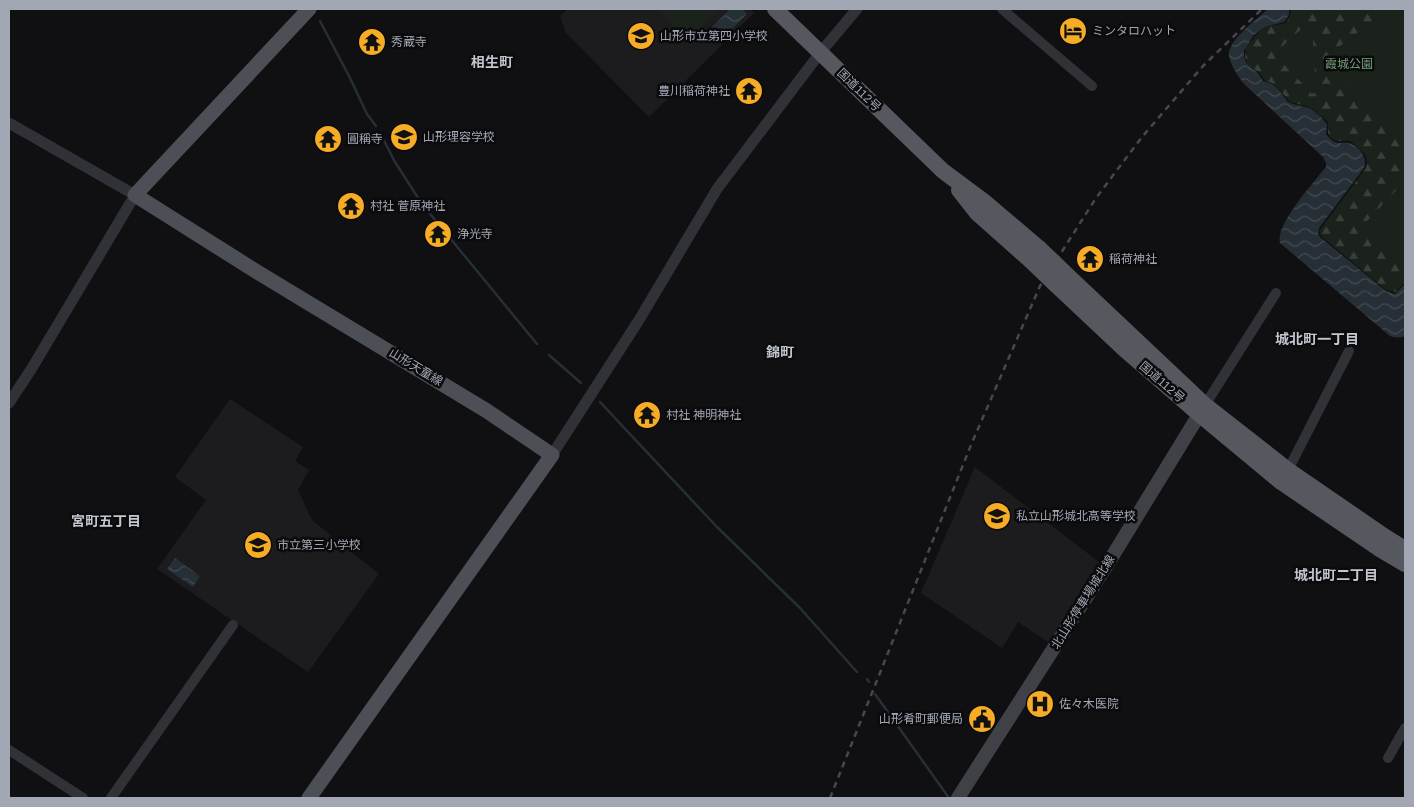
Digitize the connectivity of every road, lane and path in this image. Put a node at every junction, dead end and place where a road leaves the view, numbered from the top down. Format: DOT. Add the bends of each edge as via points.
graph roads {
  1 [pos="309,9"];
  2 [pos="776,9"];
  3 [pos="857,9"];
  4 [pos="1002,9"];
  5 [pos="820,53"];
  6 [pos="1092,86"];
  7 [pos="9,123"];
  8 [pos="135,195"];
  9 [pos="1276,293"];
  10 [pos="1349,352"];
  11 [pos="9,402"];
  12 [pos="1202,410"];
  13 [pos="552,455"];
  14 [pos="1288,470"];
  15 [pos="1405,548"];
  16 [pos="1405,564"];
  17 [pos="233,625"];
  18 [pos="1405,728"];
  19 [pos="9,750"];
  20 [pos="1388,758"];
  21 [pos="83,798"];
  22 [pos="111,798"];
  23 [pos="309,798"];
  24 [pos="958,798"];
  1 -- 8 [label="main road"];
  2 -- 5 [label="highway, 国道112号"];
  3 -- 5 [label="street"];
  4 -- 6 [label="street"];
  5 -- 12 [label="highway, 国道112号, bridge" via="943,171 986,203 1060,279"];
  5 -- 13 [label="street" via="717,189 639,320"];
  7 -- 8 [label="street"];
  8 -- 11 [label="street"];
  8 -- 13 [label="main road, 山形天童線" via="487,411"];
  9 -- 12 [label="street"];
  10 -- 14 [label="street"];
  12 -- 14 [label="highway, 国道112号"];
  12 -- 16 [label="highway, 国道112号" via="1281,482"];
  12 -- 24 [label="main road, 北山形停車場城北線"];
  13 -- 23 [label="main road"];
  14 -- 15 [label="highway, 国道112号"];
  17 -- 22 [label="street"];
  18 -- 20 [label="street"];
  19 -- 21 [label="street"];
}
